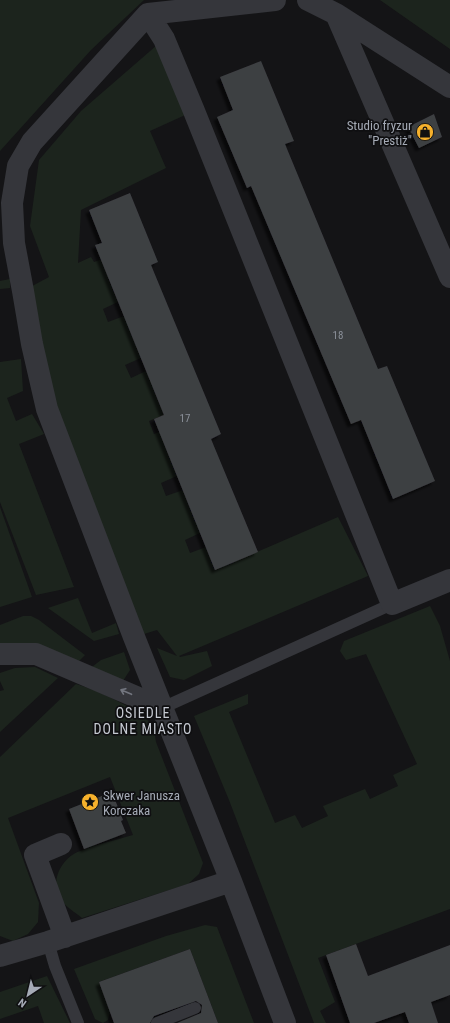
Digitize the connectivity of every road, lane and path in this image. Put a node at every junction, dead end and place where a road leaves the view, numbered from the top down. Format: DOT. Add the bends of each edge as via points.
graph roads {
  1 [pos="275,0"];
  2 [pos="308,0"];
  3 [pos="148,14"];
  4 [pos="336,14"];
  5 [pos="450,87"];
  6 [pos="450,277"];
  7 [pos="450,580"];
  8 [pos="392,604"];
  9 [pos="0,654"];
  10 [pos="162,708"];
  11 [pos="61,844"];
  12 [pos="231,881"];
  13 [pos="56,939"];
  14 [pos="0,956"];
  15 [pos="195,1008"];
  16 [pos="78,1023"];
  17 [pos="157,1023"];
  18 [pos="285,1023"];
  1 -- 3 [label="street"];
  2 -- 4 [label="street"];
  3 -- 8 [label="street" via="164,39 194,111"];
  3 -- 10 [label="street" via="32,142 18,166 12,203 14,242 32,344 47,409"];
  4 -- 5 [label="street"];
  4 -- 6 [label="street"];
  7 -- 8 [label="street"];
  8 -- 10 [label="lane"];
  10 -- 9 [label="street, one-way" via="36,654"];
  10 -- 12 [label="street"];
  11 -- 13 [label="street" via="35,855"];
  12 -- 13 [label="street"];
  12 -- 18 [label="street"];
  13 -- 14 [label="street"];
  13 -- 16 [label="lane" via="55,966"];
  15 -- 17 [label="lane"];
}
